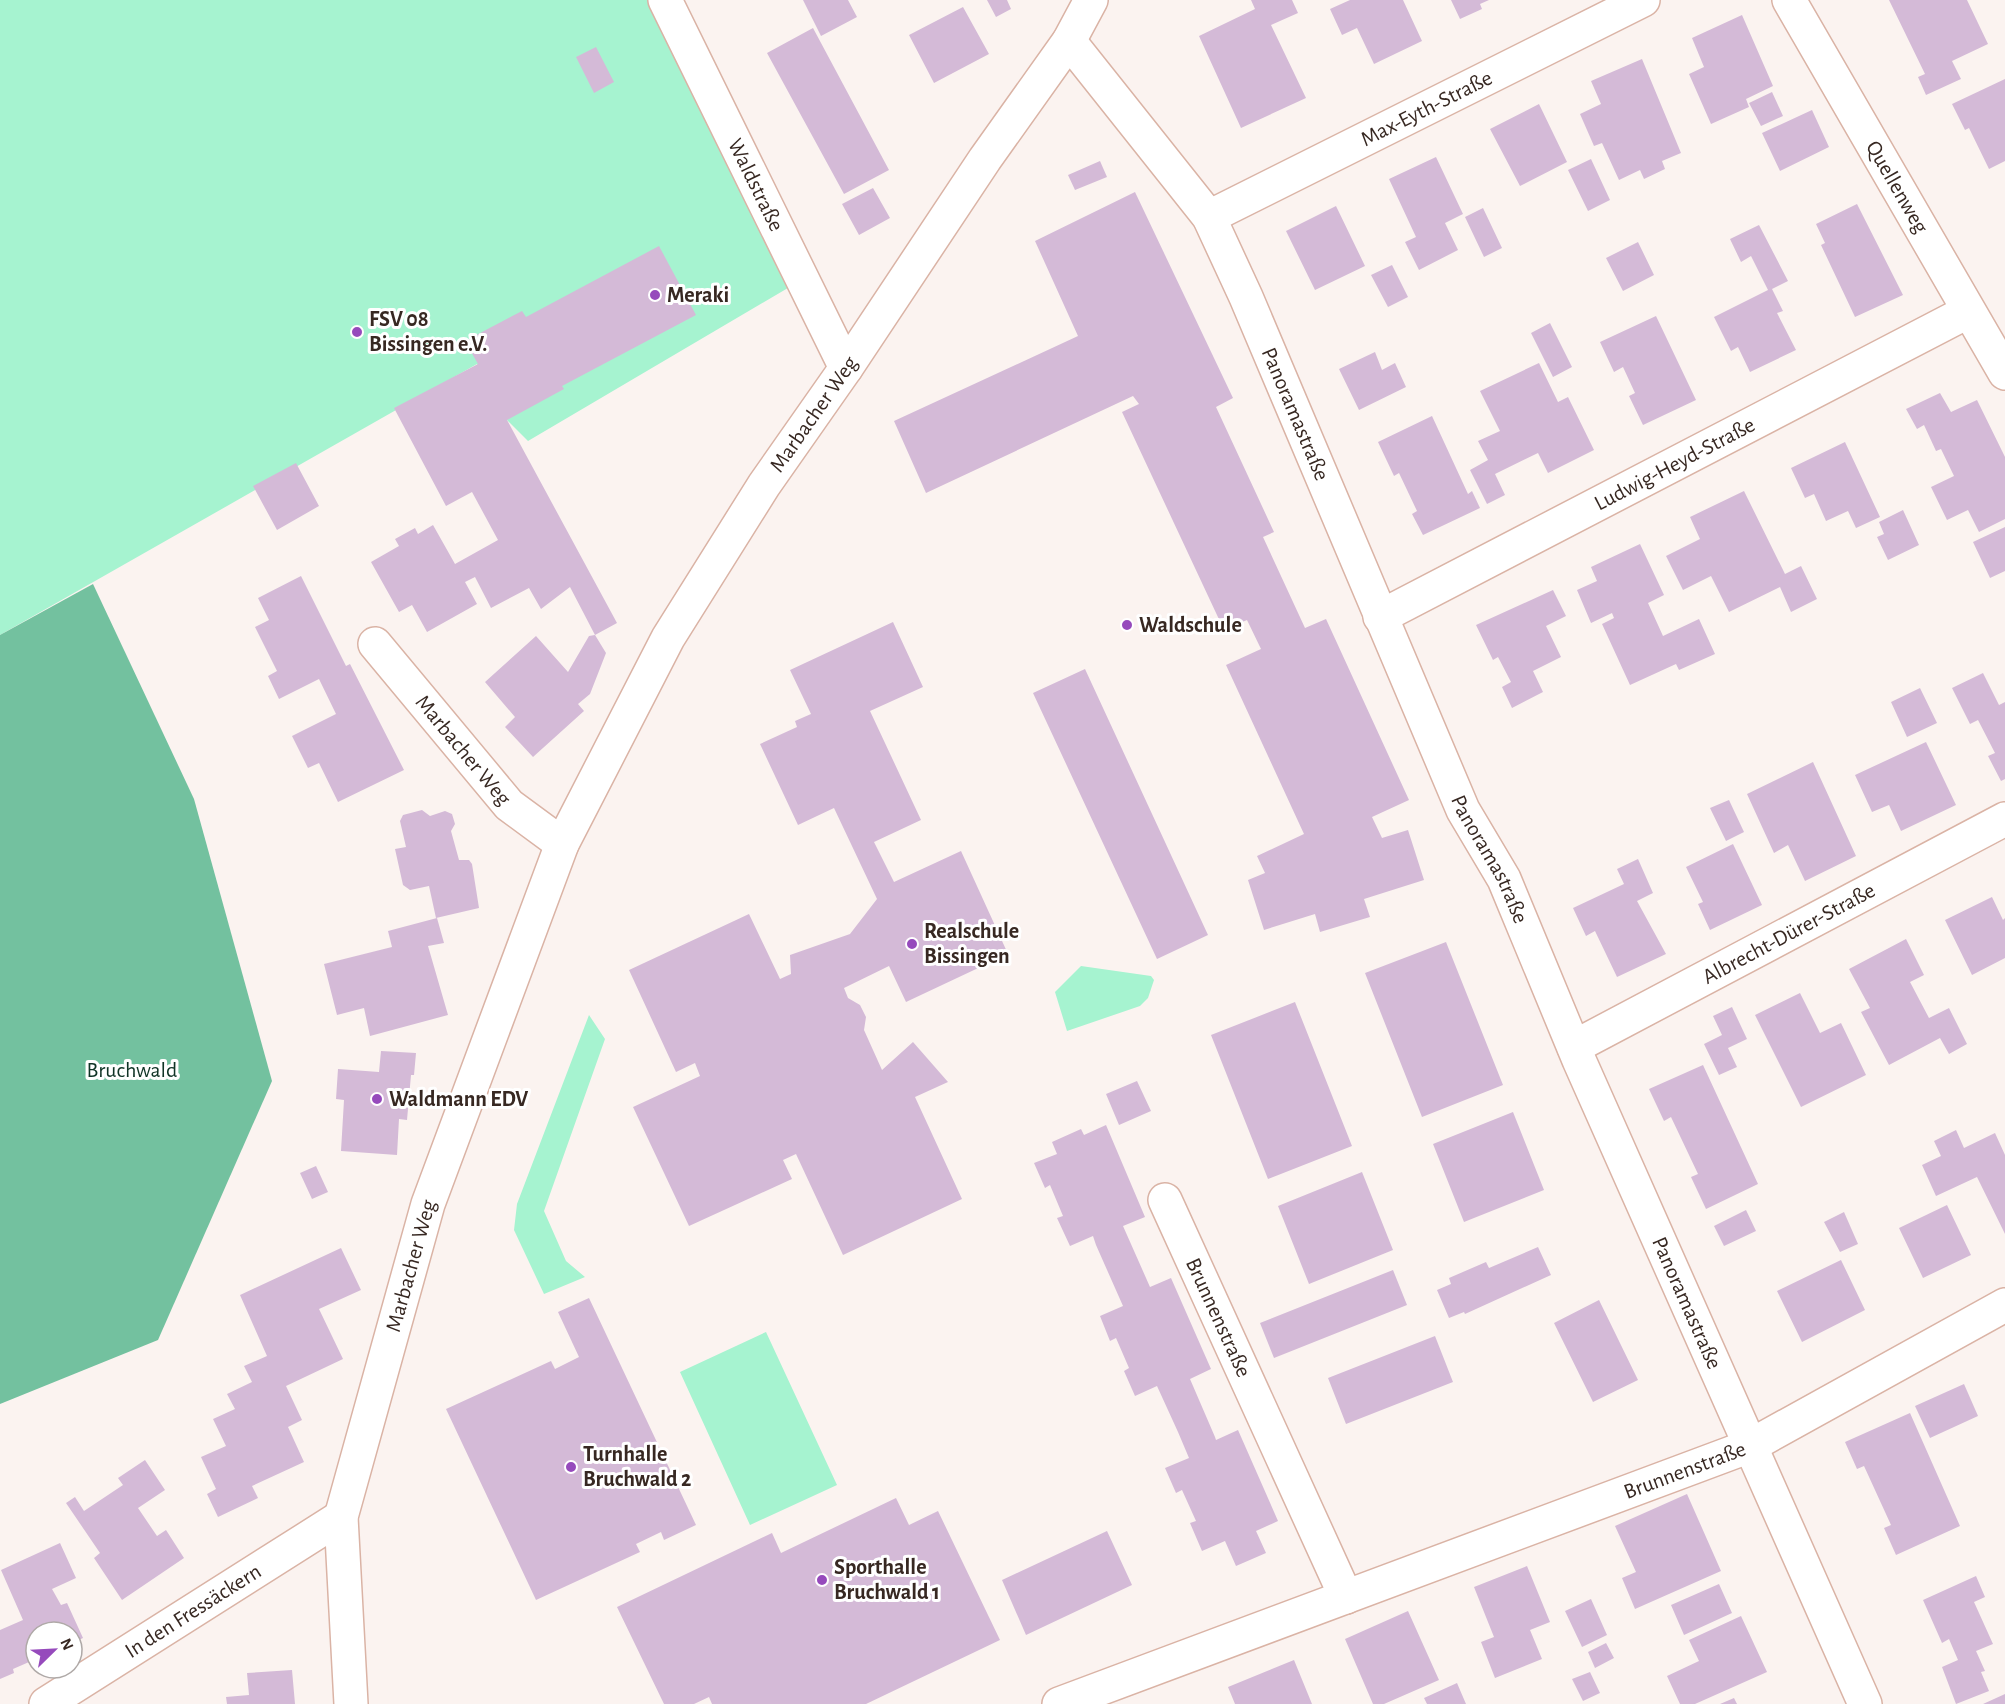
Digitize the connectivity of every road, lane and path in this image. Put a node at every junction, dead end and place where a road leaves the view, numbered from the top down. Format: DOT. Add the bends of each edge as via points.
graph roads {
  1 [pos="665,0"];
  2 [pos="1091,0"];
  3 [pos="1643,0"];
  4 [pos="1789,0"];
  5 [pos="1069,41"];
  6 [pos="1209,217"];
  7 [pos="1967,312"];
  8 [pos="846,368"];
  9 [pos="2005,373"];
  10 [pos="1380,617"];
  11 [pos="375,644"];
  12 [pos="2005,819"];
  13 [pos="562,844"];
  14 [pos="1574,1047"];
  15 [pos="1165,1200"];
  16 [pos="2005,1305"];
  17 [pos="1750,1446"];
  18 [pos="341,1517"];
  19 [pos="1346,1597"];
  20 [pos="46,1704"];
  21 [pos="351,1704"];
  22 [pos="1059,1704"];
  23 [pos="1865,1704"];
  1 -- 8 [label="street, Waldstraße"];
  2 -- 5 [label="street, Marbacher Weg"];
  3 -- 6 [label="street, Max-Eyth-Straße"];
  4 -- 7 [label="street, Quellenweg"];
  5 -- 6 [label="street, Panoramastraße"];
  5 -- 8 [label="street, Marbacher Weg"];
  6 -- 10 [label="street, Panoramastraße"];
  7 -- 9 [label="street, Quellenweg"];
  7 -- 10 [label="street, Ludwig-Heyd-Straße"];
  8 -- 13 [label="street, Marbacher Weg" via="764,485 668,638"];
  10 -- 14 [label="street, Panoramastraße" via="1463,810 1504,879"];
  11 -- 13 [label="street, Marbacher Weg" via="510,805"];
  12 -- 14 [label="street, Albrecht-Dürer-Straße"];
  13 -- 18 [label="street, Marbacher Weg" via="428,1204"];
  14 -- 17 [label="street, Panoramastraße"];
  15 -- 19 [label="street, Brunnenstraße"];
  16 -- 17 [label="street, Brunnenstraße"];
  17 -- 19 [label="street, Brunnenstraße"];
  17 -- 23 [label="street, Panoramastraße"];
  18 -- 20 [label="street, In den Fressäckern"];
  18 -- 21 [label="street, Marbacher Weg"];
  19 -- 22 [label="street, Brunnenstraße"];
}
